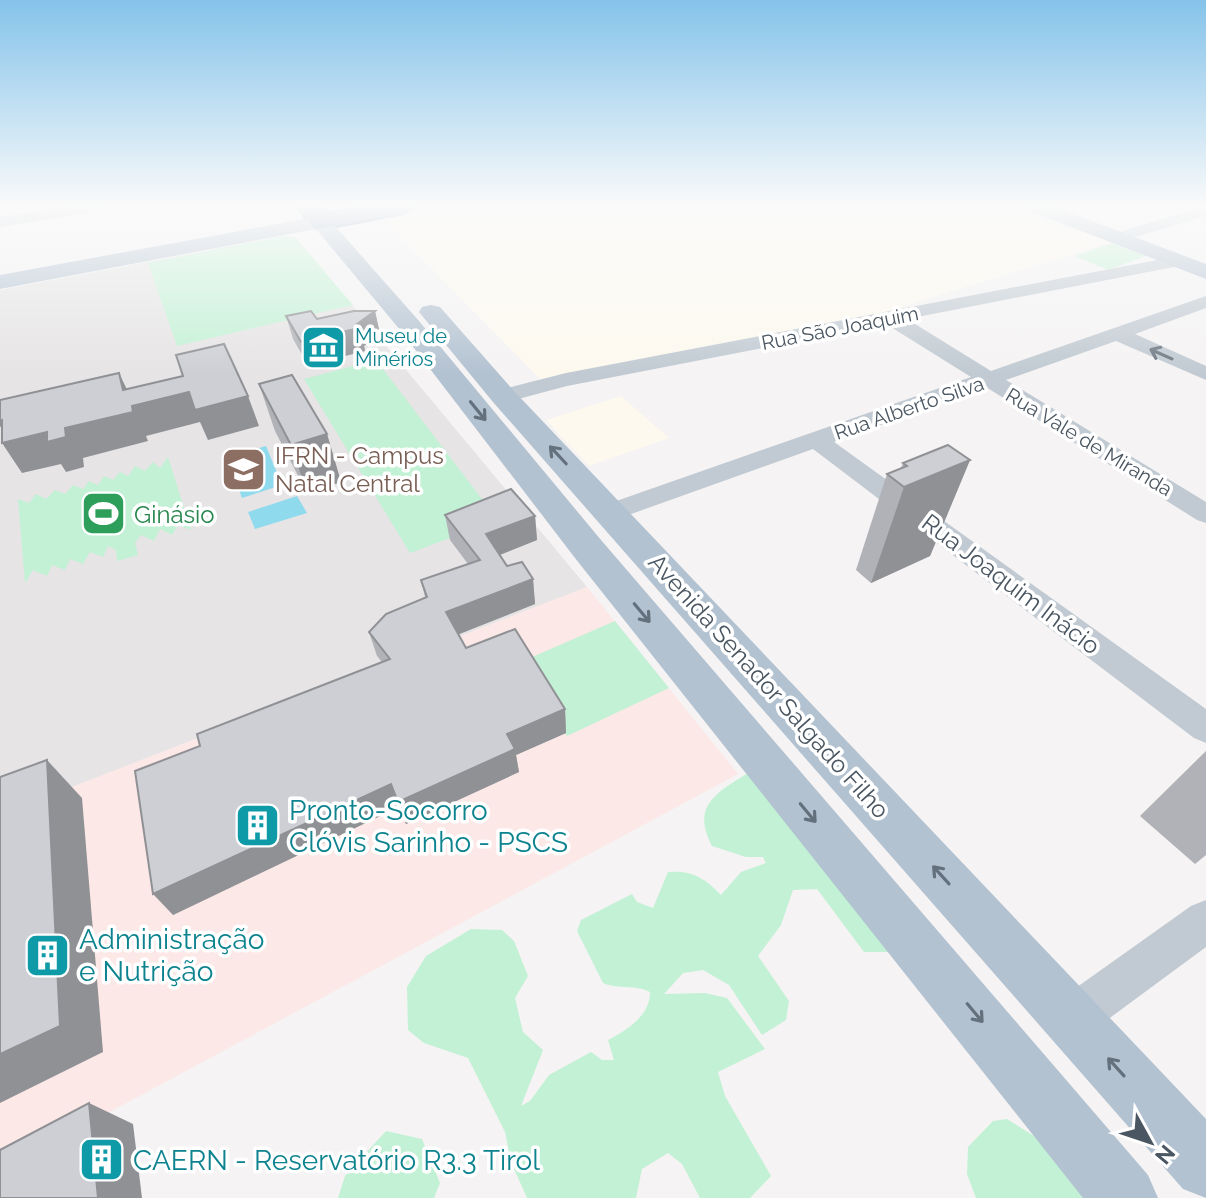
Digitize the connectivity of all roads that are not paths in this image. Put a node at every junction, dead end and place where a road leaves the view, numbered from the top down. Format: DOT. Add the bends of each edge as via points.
graph roads {
  1 [pos="54,262"];
  2 [pos="93,262"];
  3 [pos="374,262"];
  4 [pos="385,262"];
  5 [pos="1173,262"];
  6 [pos="1180,262"];
  7 [pos="388,265"];
  8 [pos="0,272"];
  9 [pos="1206,272"];
  10 [pos="0,282"];
  11 [pos="1206,302"];
  12 [pos="421,314"];
  13 [pos="891,318"];
  14 [pos="1116,333"];
  15 [pos="1206,374"];
  16 [pos="987,380"];
  17 [pos="503,396"];
  18 [pos="816,440"];
  19 [pos="611,512"];
  20 [pos="1206,514"];
  21 [pos="1206,728"];
  22 [pos="1206,921"];
  23 [pos="1072,1018"];
  24 [pos="1206,1166"];
  25 [pos="1125,1198"];
  1 -- 8 [label="main road"];
  2 -- 10 [label="main road"];
  3 -- 12 [label="main road, Avenida Senador Salgado Filho"];
  4 -- 7 [label="main road"];
  5 -- 13 [label="street, Rua São Joaquim"];
  6 -- 9 [label="main road"];
  11 -- 14 [label="street, Rua Alberto Silva"];
  12 -- 17 [label="main road, Avenida Senador Salgado Filho"];
  12 -- 25 [label="main road, Avenida Senador Salgado Filho, one-way" via="588,549"];
  13 -- 16 [label="street, Rua Vale de Miranda"];
  13 -- 17 [label="street, Rua São Joaquim"];
  15 -- 14 [label="street, one-way"];
  14 -- 16 [label="street, Rua Alberto Silva"];
  16 -- 18 [label="street, Rua Alberto Silva"];
  16 -- 20 [label="street, Rua Vale de Miranda"];
  19 -- 17 [label="main road, Avenida Senador Salgado Filho, one-way"];
  18 -- 19 [label="street, Rua Alberto Silva"];
  18 -- 21 [label="street, Rua Joaquim Inácio"];
  23 -- 19 [label="main road, Avenida Senador Salgado Filho, one-way"];
  22 -- 23 [label="street"];
  24 -- 23 [label="main road, Avenida Senador Salgado Filho, one-way"];
}
